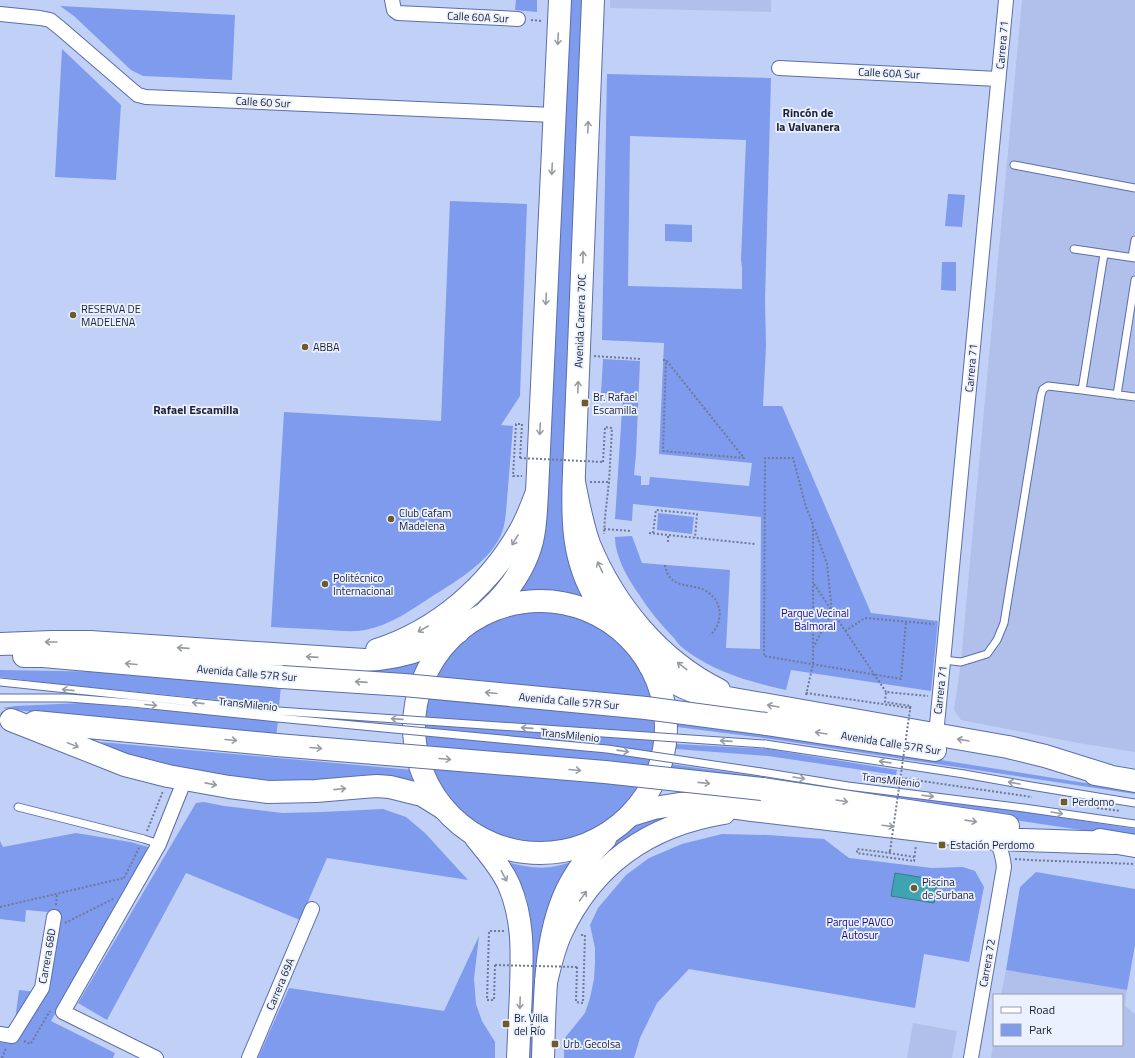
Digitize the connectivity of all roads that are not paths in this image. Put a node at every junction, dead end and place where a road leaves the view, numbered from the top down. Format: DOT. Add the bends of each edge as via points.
graph roads {
  1 [pos="560,0"];
  2 [pos="593,0"];
  3 [pos="1003,1"];
  4 [pos="395,6"];
  5 [pos="0,14"];
  6 [pos="518,19"];
  7 [pos="779,68"];
  8 [pos="998,79"];
  9 [pos="554,115"];
  10 [pos="1014,165"];
  11 [pos="1135,188"];
  12 [pos="1135,240"];
  13 [pos="1074,249"];
  14 [pos="1104,254"];
  15 [pos="1133,258"];
  16 [pos="1135,280"];
  17 [pos="1082,390"];
  18 [pos="1118,395"];
  19 [pos="1135,397"];
  20 [pos="580,482"];
  21 [pos="530,484"];
  22 [pos="482,616"];
  23 [pos="619,629"];
  24 [pos="458,632"];
  25 [pos="0,644"];
  26 [pos="0,656"];
  27 [pos="339,659"];
  28 [pos="943,660"];
  29 [pos="650,666"];
  30 [pos="0,682"];
  31 [pos="0,698"];
  32 [pos="739,700"];
  33 [pos="278,714"];
  34 [pos="5,719"];
  35 [pos="766,734"];
  36 [pos="936,735"];
  37 [pos="1109,776"];
  38 [pos="185,779"];
  39 [pos="762,780"];
  40 [pos="1135,780"];
  41 [pos="1135,803"];
  42 [pos="18,807"];
  43 [pos="443,808"];
  44 [pos="752,810"];
  45 [pos="631,815"];
  46 [pos="1135,824"];
  47 [pos="613,831"];
  48 [pos="472,833"];
  49 [pos="996,839"];
  50 [pos="159,844"];
  51 [pos="1125,844"];
  52 [pos="1026,850"];
  53 [pos="1004,867"];
  54 [pos="312,910"];
  55 [pos="53,923"];
  56 [pos="553,976"];
  57 [pos="6,1035"];
  58 [pos="156,1058"];
  59 [pos="249,1058"];
  60 [pos="518,1058"];
  61 [pos="543,1058"];
  62 [pos="971,1058"];
  1 -- 9 [label="main road, one-way"];
  20 -- 2 [label="main road, Avenida Carrera 70C, one-way"];
  3 -- 8 [label="street, Carrera 71"];
  4 -- 6 [label="street, Calle 60A Sur"];
  5 -- 9 [label="street, Calle 60 Sur" via="50,20 138,95 146,97"];
  7 -- 8 [label="street, Calle 60A Sur"];
  8 -- 28 [label="street, Carrera 71"];
  9 -- 21 [label="main road, one-way"];
  10 -- 11 [label="lane"];
  12 -- 15 [label="lane"];
  13 -- 14 [label="lane"];
  14 -- 15 [label="lane"];
  14 -- 17 [label="lane"];
  16 -- 18 [label="lane"];
  17 -- 18 [label="lane"];
  17 -- 28 [label="lane" via="1048,386 1043,389 1004,623 997,640 987,654 961,662"];
  18 -- 19 [label="lane"];
  20 -- 23 [label="main road, Avenida Carrera 70C" via="573,516 578,555 598,601"];
  32 -- 20 [label="main road, one-way" via="684,669 659,648 623,606 602,572 589,543 580,513"];
  21 -- 22 [label="main road" via="535,524 529,552 509,589"];
  21 -- 27 [label="main road, one-way" via="527,518 498,565 469,596 418,632 380,649"];
  22 -- 23 [label="main road" via="522,603 542,602 583,609"];
  22 -- 24 [label="main road"];
  23 -- 29 [label="main road" via="642,652"];
  24 -- 27 [label="main road" via="427,647 395,657"];
  24 -- 43 [label="main road" via="441,650 428,670 419,693 414,717 420,765 429,788"];
  27 -- 25 [label="main road, one-way" via="90,642"];
  35 -- 26 [label="main road, Avenida Calle 57R Sur, one-way, bridge" via="646,708 404,685 43,656"];
  28 -- 36 [label="street, Carrera 71"];
  29 -- 32 [label="main road" via="666,678 695,692"];
  29 -- 45 [label="main road" via="663,696 667,727 664,753 651,789"];
  33 -- 30 [label="lane, TransMilenio, one-way"];
  31 -- 33 [label="lane, TransMilenio, one-way" via="68,698"];
  36 -- 32 [label="main road, one-way"];
  35 -- 33 [label="lane, TransMilenio, one-way, bridge"];
  33 -- 39 [label="lane, TransMilenio, one-way, bridge" via="600,748"];
  34 -- 38 [label="main road, one-way" via="125,765"];
  34 -- 39 [label="main road, one-way, bridge" via="605,772"];
  37 -- 35 [label="main road, Avenida Calle 57R Sur, one-way"];
  41 -- 35 [label="lane, TransMilenio, one-way" via="964,774"];
  37 -- 36 [label="main road, one-way" via="1029,752"];
  37 -- 40 [label="main road, Avenida Calle 57R Sur"];
  38 -- 43 [label="main road, one-way" via="276,792 390,787 422,795"];
  38 -- 50 [label="street"];
  39 -- 46 [label="lane, TransMilenio, one-way" via="848,786"];
  39 -- 51 [label="main road, one-way"];
  42 -- 50 [label="lane"];
  43 -- 48 [label="main road"];
  44 -- 45 [label="main road" via="703,803 654,808"];
  44 -- 49 [label="main road, one-way"];
  56 -- 44 [label="main road, one-way" via="552,957 572,912 585,892 618,858 659,832 681,823 710,815"];
  45 -- 47 [label="main road"];
  47 -- 48 [label="main road" via="587,845 558,852 528,853 499,846"];
  47 -- 56 [label="main road" via="580,868 562,902 555,923"];
  48 -- 60 [label="main road, one-way" via="499,867 508,885 522,936"];
  49 -- 52 [label="main road"];
  49 -- 53 [label="street, Carrera 72" via="1001,849"];
  50 -- 58 [label="street" via="63,1012"];
  51 -- 52 [label="main road"];
  52 -- 53 [label="street, Carrera 72" via="1015,849"];
  53 -- 62 [label="street, Carrera 72"];
  54 -- 59 [label="street, Carrera 69A"];
  55 -- 57 [label="street, Carrera 68D" via="42,988"];
  56 -- 61 [label="main road"];
}
